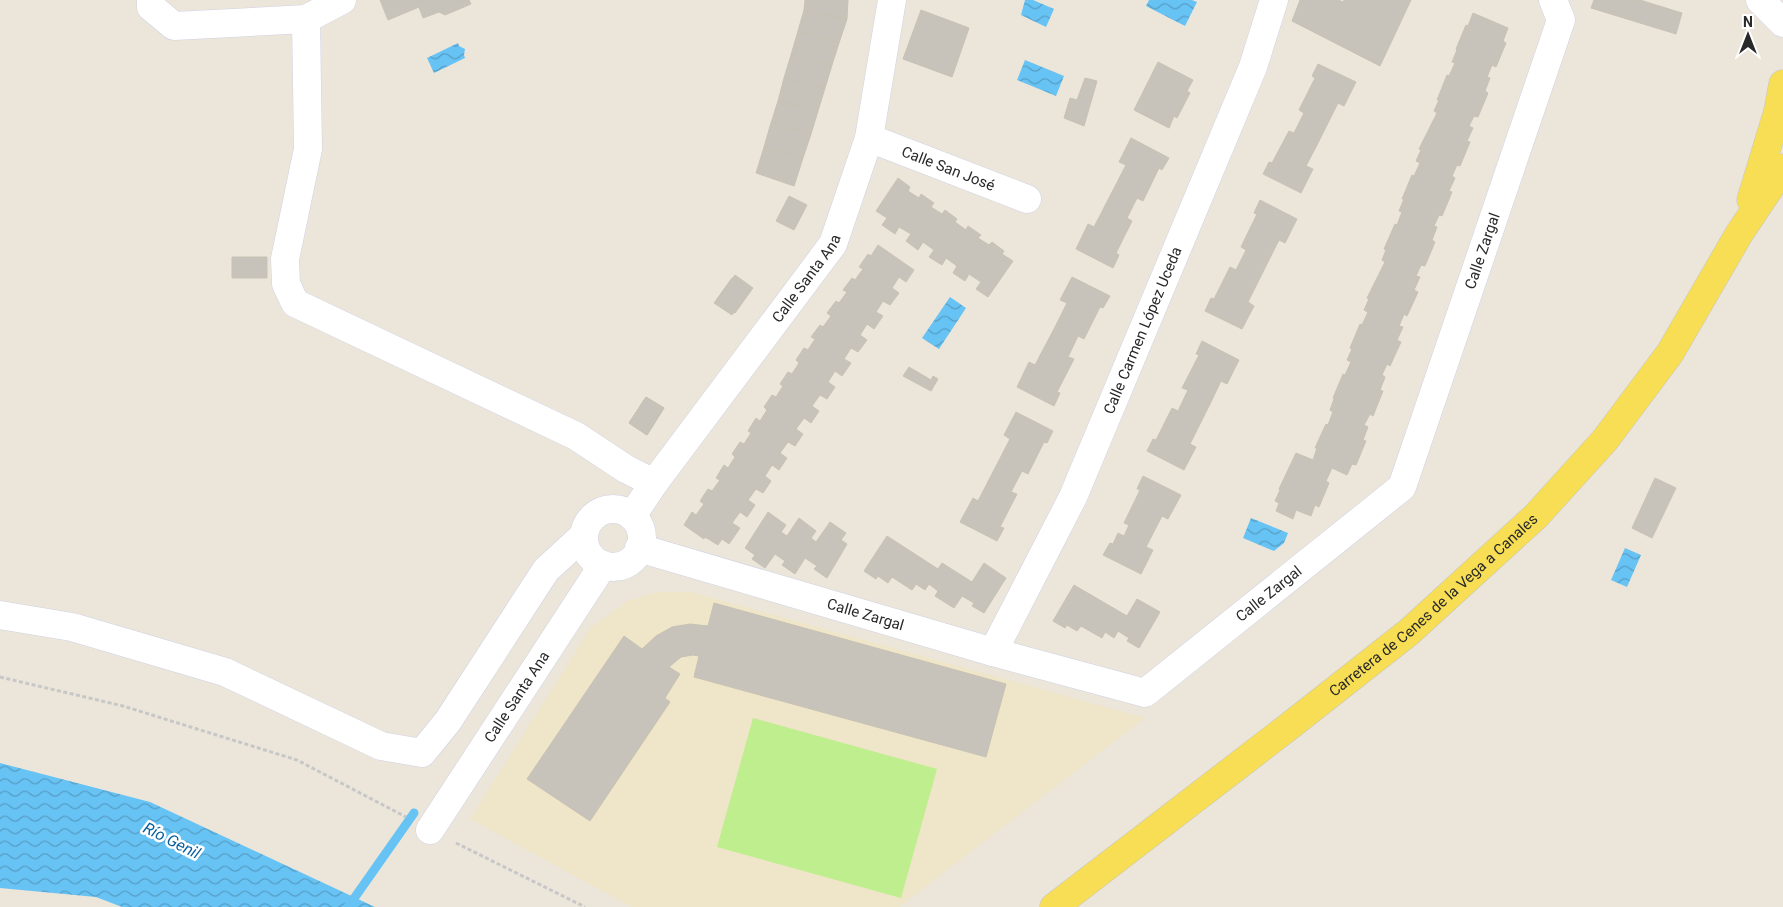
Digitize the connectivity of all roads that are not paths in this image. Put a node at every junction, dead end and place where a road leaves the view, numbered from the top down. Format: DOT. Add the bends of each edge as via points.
graph roads {
  1 [pos="151,0"];
  2 [pos="342,0"];
  3 [pos="892,0"];
  4 [pos="1274,0"];
  5 [pos="1553,0"];
  6 [pos="1760,0"];
  7 [pos="306,19"];
  8 [pos="1783,23"];
  9 [pos="1783,84"];
  10 [pos="869,138"];
  11 [pos="1783,168"];
  12 [pos="1027,199"];
  13 [pos="1739,234"];
  14 [pos="654,483"];
  15 [pos="632,516"];
  16 [pos="583,536"];
  17 [pos="639,548"];
  18 [pos="603,565"];
  19 [pos="0,615"];
  20 [pos="993,652"];
  21 [pos="430,830"];
  22 [pos="1054,907"];
  1 -- 7 [label="street" via="151,7 174,26"];
  2 -- 7 [label="street"];
  3 -- 10 [label="street, Calle Santa Ana"];
  4 -- 20 [label="street, Calle Carmen López Uceda" via="1253,67 1073,497"];
  5 -- 20 [label="street, Calle Zargal" via="1561,20 1402,487 1145,693"];
  6 -- 8 [label="street"];
  7 -- 14 [label="street" via="308,149 285,259 286,284 296,303 576,436"];
  9 -- 13 [label="main road, Carretera de Cenes de la Vega a Canales" via="1764,160"];
  10 -- 12 [label="street, Calle San José"];
  10 -- 14 [label="street, Calle Santa Ana" via="833,244"];
  11 -- 13 [label="main road, Carretera de Cenes de la Vega a Canales"];
  13 -- 22 [label="main road, Carretera de Cenes de la Vega a Canales" via="1670,353 1605,440 1536,516 1409,632"];
  14 -- 15 [label="street, Calle Santa Ana"];
  15 -- 16 [label="street" via="614,508 599,511 588,522"];
  15 -- 17 [label="street" via="639,524 642,539"];
  16 -- 18 [label="street" via="586,550"];
  16 -- 19 [label="street" via="546,570 448,721 422,753 382,746 225,672 72,627"];
  17 -- 18 [label="street" via="638,554 625,564"];
  17 -- 20 [label="street, Calle Zargal"];
  18 -- 21 [label="street, Calle Santa Ana"];
}
